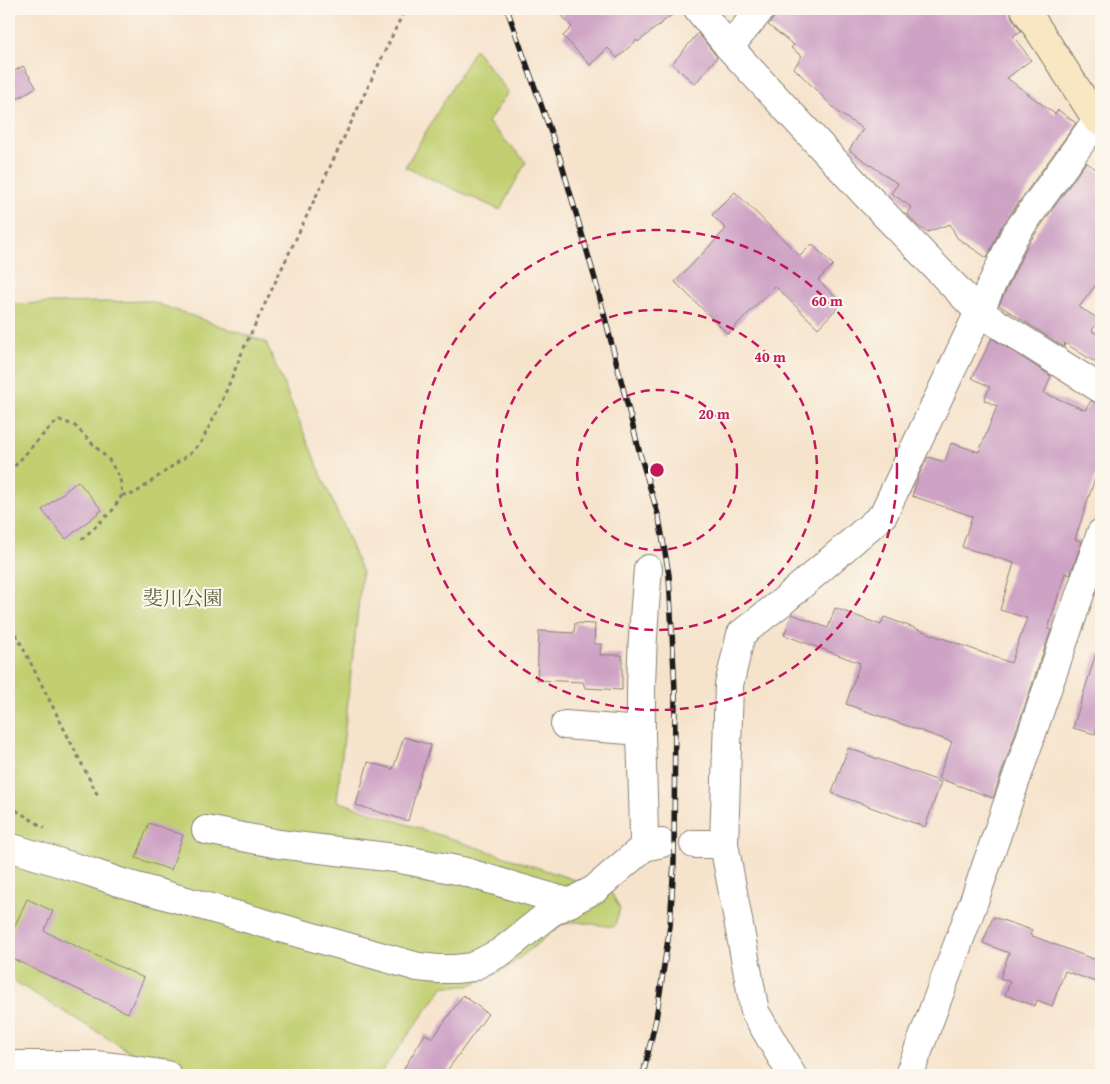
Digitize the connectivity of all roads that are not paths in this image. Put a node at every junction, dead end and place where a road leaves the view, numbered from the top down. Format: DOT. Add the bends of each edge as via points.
graph roads {
  1 [pos="698,9"];
  2 [pos="761,9"];
  3 [pos="1025,9"];
  4 [pos="729,47"];
  5 [pos="1100,121"];
  6 [pos="979,312"];
  7 [pos="1101,389"];
  8 [pos="1101,533"];
  9 [pos="648,569"];
  10 [pos="566,725"];
  11 [pos="641,731"];
  12 [pos="206,830"];
  13 [pos="694,844"];
  14 [pos="724,844"];
  15 [pos="9,847"];
  16 [pos="570,902"];
  17 [pos="9,1065"];
  18 [pos="167,1075"];
  19 [pos="792,1075"];
  20 [pos="909,1075"];
  1 -- 4 [label="street"];
  2 -- 4 [label="street"];
  3 -- 5 [label="main road"];
  4 -- 6 [label="street"];
  5 -- 6 [label="street" via="1014,236"];
  6 -- 7 [label="street"];
  6 -- 14 [label="street" via="883,515 741,634 729,685"];
  8 -- 20 [label="street" via="977,891"];
  9 -- 11 [label="street"];
  10 -- 11 [label="street"];
  11 -- 16 [label="street" via="653,845 595,889"];
  12 -- 16 [label="street" via="279,844 405,860"];
  13 -- 14 [label="street"];
  14 -- 19 [label="street" via="755,1012"];
  15 -- 16 [label="street" via="119,882 418,967 438,969 472,967 501,952 550,913"];
  17 -- 18 [label="street" via="94,1066"];
}
